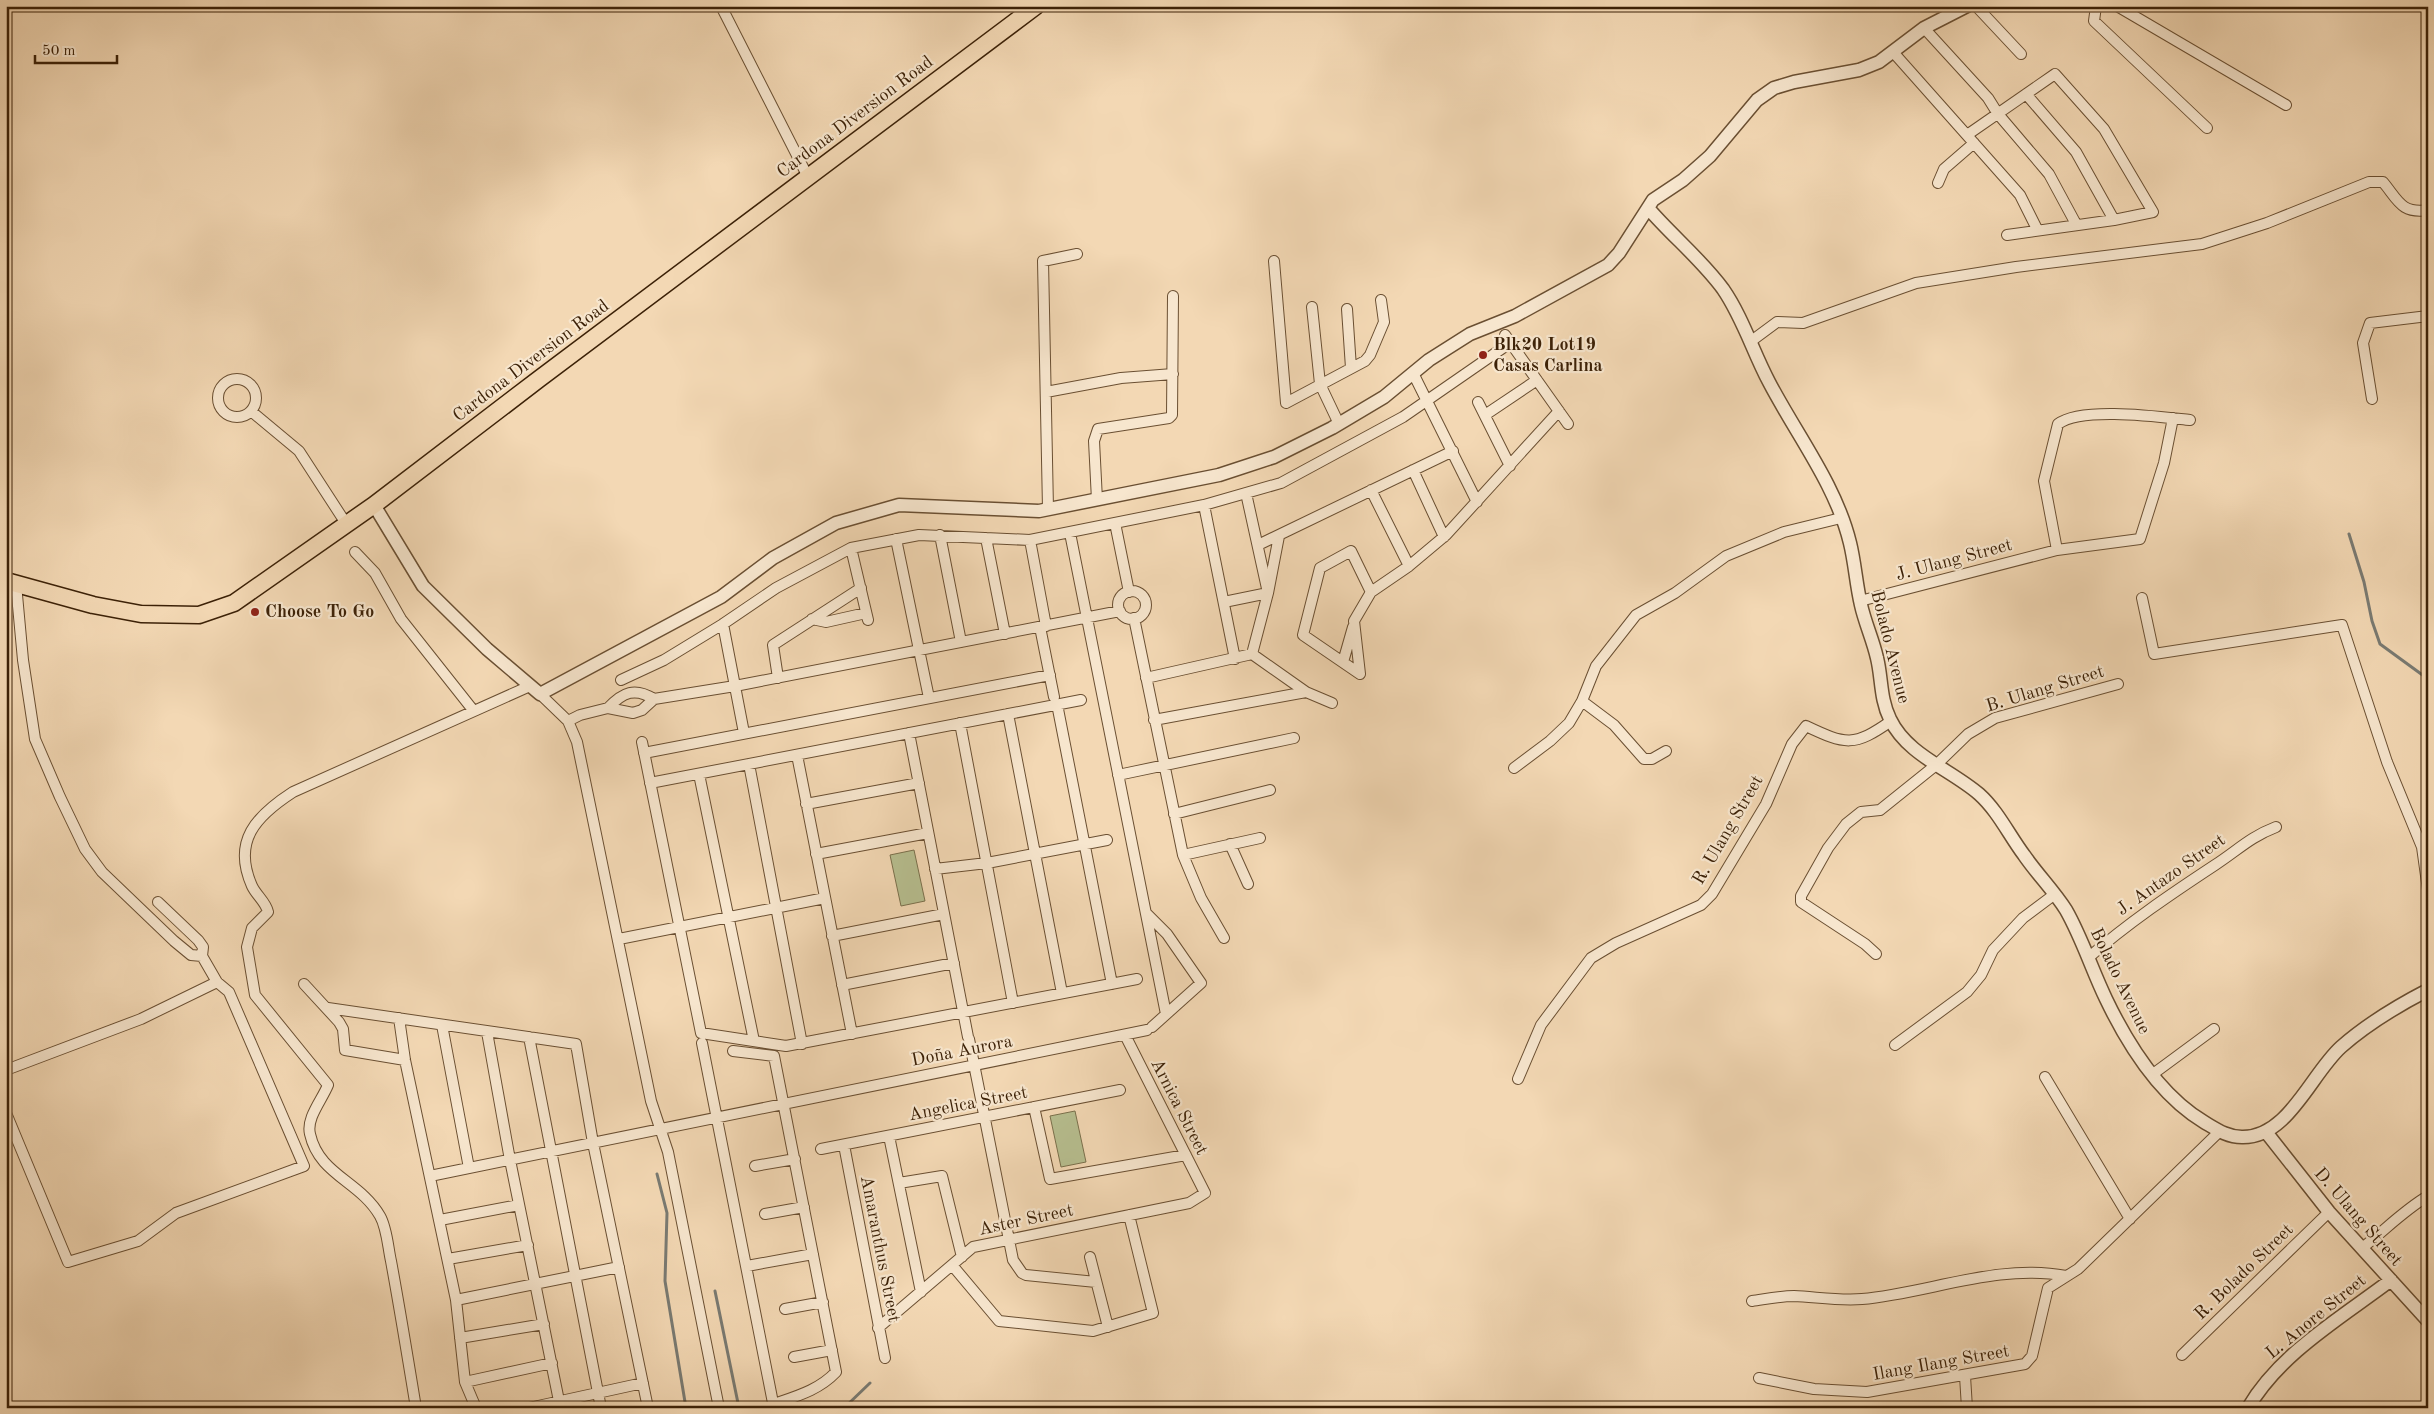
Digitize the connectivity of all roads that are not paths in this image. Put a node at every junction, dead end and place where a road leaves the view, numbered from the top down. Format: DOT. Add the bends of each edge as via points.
graph roads {
  1 [pos="721,6"];
  2 [pos="1036,6"];
  3 [pos="1967,6"];
  4 [pos="1976,6"];
  5 [pos="2096,6"];
  6 [pos="2117,6"];
  7 [pos="1924,28"];
  8 [pos="1893,52"];
  9 [pos="2021,54"];
  10 [pos="2026,94"];
  11 [pos="2286,105"];
  12 [pos="1998,114"];
  13 [pos="2207,128"];
  14 [pos="1967,135"];
  15 [pos="1974,143"];
  16 [pos="808,177"];
  17 [pos="1938,183"];
  18 [pos="1648,208"];
  19 [pos="2428,210"];
  20 [pos="2114,220"];
  21 [pos="2076,224"];
  22 [pos="2038,229"];
  23 [pos="2007,235"];
  24 [pos="1077,254"];
  25 [pos="1274,261"];
  26 [pos="1173,296"];
  27 [pos="1381,300"];
  28 [pos="1312,307"];
  29 [pos="1347,309"];
  30 [pos="2428,316"];
  31 [pos="1750,342"];
  32 [pos="1351,368"];
  33 [pos="1413,373"];
  34 [pos="1172,374"];
  35 [pos="1537,380"];
  36 [pos="1320,384"];
  37 [pos="1046,392"];
  38 [pos="2372,399"];
  39 [pos="1428,400"];
  40 [pos="1478,402"];
  41 [pos="251,411"];
  42 [pos="1559,411"];
  43 [pos="1485,415"];
  44 [pos="2173,418"];
  45 [pos="2190,420"];
  46 [pos="1339,424"];
  47 [pos="1568,424"];
  48 [pos="1454,451"];
  49 [pos="1510,466"];
  50 [pos="1413,470"];
  51 [pos="1371,490"];
  52 [pos="1246,493"];
  53 [pos="1097,500"];
  54 [pos="1477,502"];
  55 [pos="374,505"];
  56 [pos="1204,505"];
  57 [pos="1048,509"];
  58 [pos="1841,518"];
  59 [pos="1115,523"];
  60 [pos="347,525"];
  61 [pos="1070,533"];
  62 [pos="940,535"];
  63 [pos="1280,536"];
  64 [pos="1444,536"];
  65 [pos="986,538"];
  66 [pos="896,539"];
  67 [pos="1030,540"];
  68 [pos="1258,545"];
  69 [pos="851,548"];
  70 [pos="2057,550"];
  71 [pos="355,552"];
  72 [pos="1409,566"];
  73 [pos="11,582"];
  74 [pos="861,588"];
  75 [pos="1129,592"];
  76 [pos="1371,592"];
  77 [pos="1268,593"];
  78 [pos="2142,598"];
  79 [pos="1860,601"];
  80 [pos="1224,602"];
  81 [pos="1120,611"];
  82 [pos="1087,618"];
  83 [pos="1134,618"];
  84 [pos="812,619"];
  85 [pos="1354,621"];
  86 [pos="723,624"];
  87 [pos="1043,626"];
  88 [pos="1005,634"];
  89 [pos="961,642"];
  90 [pos="919,650"];
  91 [pos="1252,654"];
  92 [pos="1236,659"];
  93 [pos="1342,662"];
  94 [pos="1050,675"];
  95 [pos="778,678"];
  96 [pos="1146,678"];
  97 [pos="621,680"];
  98 [pos="2118,684"];
  99 [pos="735,686"];
  100 [pos="535,690"];
  101 [pos="1306,692"];
  102 [pos="929,698"];
  103 [pos="654,699"];
  104 [pos="1081,700"];
  105 [pos="1056,701"];
  106 [pos="1582,701"];
  107 [pos="1332,703"];
  108 [pos="608,708"];
  109 [pos="473,710"];
  110 [pos="1008,714"];
  111 [pos="1154,720"];
  112 [pos="568,721"];
  113 [pos="1891,721"];
  114 [pos="960,723"];
  115 [pos="909,733"];
  116 [pos="744,734"];
  117 [pos="1294,738"];
  118 [pos="1666,751"];
  119 [pos="797,755"];
  120 [pos="749,764"];
  121 [pos="1164,766"];
  122 [pos="1936,766"];
  123 [pos="1514,768"];
  124 [pos="699,774"];
  125 [pos="1118,775"];
  126 [pos="650,783"];
  127 [pos="918,783"];
  128 [pos="1270,790"];
  129 [pos="806,804"];
  130 [pos="1174,814"];
  131 [pos="2276,827"];
  132 [pos="928,833"];
  133 [pos="1260,838"];
  134 [pos="1108,840"];
  135 [pos="1084,844"];
  136 [pos="1230,844"];
  137 [pos="816,854"];
  138 [pos="1034,854"];
  139 [pos="1182,855"];
  140 [pos="987,863"];
  141 [pos="935,869"];
  142 [pos="1248,884"];
  143 [pos="2428,890"];
  144 [pos="2055,894"];
  145 [pos="825,898"];
  146 [pos="158,902"];
  147 [pos="777,908"];
  148 [pos="1146,913"];
  149 [pos="944,914"];
  150 [pos="729,917"];
  151 [pos="679,927"];
  152 [pos="832,936"];
  153 [pos="1224,938"];
  154 [pos="619,939"];
  155 [pos="1876,954"];
  156 [pos="202,956"];
  157 [pos="2088,958"];
  158 [pos="954,964"];
  159 [pos="1137,979"];
  160 [pos="217,982"];
  161 [pos="304,984"];
  162 [pos="1112,984"];
  163 [pos="842,985"];
  164 [pos="2428,990"];
  165 [pos="1062,994"];
  166 [pos="1013,1003"];
  167 [pos="328,1008"];
  168 [pos="964,1013"];
  169 [pos="1166,1014"];
  170 [pos="399,1018"];
  171 [pos="442,1025"];
  172 [pos="2214,1029"];
  173 [pos="487,1032"];
  174 [pos="852,1034"];
  175 [pos="1125,1035"];
  176 [pos="529,1037"];
  177 [pos="754,1042"];
  178 [pos="702,1043"];
  179 [pos="802,1044"];
  180 [pos="1895,1045"];
  181 [pos="733,1051"];
  182 [pos="405,1060"];
  183 [pos="974,1066"];
  184 [pos="6,1070"];
  185 [pos="2153,1074"];
  186 [pos="2045,1077"];
  187 [pos="1518,1079"];
  188 [pos="1120,1090"];
  189 [pos="784,1104"];
  190 [pos="1034,1107"];
  191 [pos="6,1114"];
  192 [pos="718,1117"];
  193 [pos="984,1117"];
  194 [pos="660,1129"];
  195 [pos="2220,1131"];
  196 [pos="2266,1132"];
  197 [pos="889,1136"];
  198 [pos="593,1143"];
  199 [pos="844,1145"];
  200 [pos="821,1149"];
  201 [pos="549,1152"];
  202 [pos="1186,1155"];
  203 [pos="794,1159"];
  204 [pos="510,1160"];
  205 [pos="755,1166"];
  206 [pos="469,1168"];
  207 [pos="430,1176"];
  208 [pos="898,1183"];
  209 [pos="1205,1193"];
  210 [pos="2428,1196"];
  211 [pos="519,1205"];
  212 [pos="804,1207"];
  213 [pos="2330,1212"];
  214 [pos="765,1214"];
  215 [pos="1129,1215"];
  216 [pos="2130,1218"];
  217 [pos="440,1220"];
  218 [pos="1008,1239"];
  219 [pos="528,1245"];
  220 [pos="2362,1248"];
  221 [pos="813,1254"];
  222 [pos="962,1257"];
  223 [pos="1090,1257"];
  224 [pos="448,1259"];
  225 [pos="952,1265"];
  226 [pos="747,1266"];
  227 [pos="619,1268"];
  228 [pos="2066,1276"];
  229 [pos="574,1277"];
  230 [pos="2391,1280"];
  231 [pos="1096,1282"];
  232 [pos="536,1285"];
  233 [pos="921,1292"];
  234 [pos="456,1300"];
  235 [pos="1752,1301"];
  236 [pos="823,1302"];
  237 [pos="785,1309"];
  238 [pos="2428,1321"];
  239 [pos="544,1324"];
  240 [pos="1108,1327"];
  241 [pos="878,1328"];
  242 [pos="460,1338"];
  243 [pos="832,1350"];
  244 [pos="2182,1355"];
  245 [pos="794,1358"];
  246 [pos="885,1358"];
  247 [pos="552,1363"];
  248 [pos="1965,1376"];
  249 [pos="1759,1378"];
  250 [pos="465,1382"];
  251 [pos="643,1383"];
  252 [pos="598,1392"];
  253 [pos="559,1401"];
  254 [pos="774,1406"];
  255 [pos="416,1408"];
  256 [pos="476,1408"];
  257 [pos="529,1408"];
  258 [pos="601,1408"];
  259 [pos="648,1408"];
  260 [pos="719,1408"];
  261 [pos="1967,1408"];
  262 [pos="2248,1408"];
  1 -- 16 [label="street"];
  2 -- 16 [label="main road, Cardona Diversion Road"];
  3 -- 7 [label="street"];
  4 -- 9 [label="street"];
  5 -- 13 [label="street" via="2094,21"];
  6 -- 11 [label="street"];
  7 -- 8 [label="street"];
  7 -- 12 [label="street" via="1988,98"];
  8 -- 14 [label="street"];
  8 -- 18 [label="street" via="1859,70 1774,88 1757,100 1710,156 1653,200"];
  10 -- 12 [label="street"];
  10 -- 20 [label="street" via="2076,152"];
  10 -- 20 [label="street" via="2055,74 2104,129 2153,212"];
  12 -- 14 [label="street"];
  12 -- 21 [label="street" via="2049,174"];
  14 -- 15 [label="street"];
  15 -- 17 [label="street" via="1944,169"];
  15 -- 22 [label="street" via="2020,195"];
  16 -- 55 [label="main road, Cardona Diversion Road"];
  18 -- 31 [label="street, Bolado Avenue" via="1724,290"];
  18 -- 33 [label="street" via="1608,265 1515,316 1470,334"];
  19 -- 31 [label="street" via="2415,212 2402,206 2382,182 2369,182 2267,223 2202,244 1916,283 1803,323 1776,322"];
  20 -- 21 [label="street"];
  21 -- 22 [label="street"];
  22 -- 23 [label="street"];
  24 -- 37 [label="street" via="1042,261"];
  25 -- 36 [label="street" via="1286,403"];
  26 -- 34 [label="street"];
  27 -- 32 [label="street" via="1384,322 1370,355"];
  28 -- 36 [label="street"];
  29 -- 32 [label="street"];
  30 -- 38 [label="street" via="2370,323 2363,344"];
  31 -- 58 [label="street, Bolado Avenue" via="1770,384 1810,451"];
  32 -- 36 [label="street"];
  33 -- 39 [label="street"];
  33 -- 46 [label="street" via="1384,397"];
  34 -- 37 [label="street" via="1121,378"];
  34 -- 53 [label="street" via="1169,418 1098,429 1094,441"];
  35 -- 39 [label="street" via="1507,339"];
  35 -- 42 [label="street"];
  35 -- 43 [label="street"];
  36 -- 46 [label="street"];
  37 -- 57 [label="street"];
  39 -- 48 [label="street"];
  39 -- 52 [label="street" via="1328,460 1281,483"];
  40 -- 43 [label="street"];
  41 -- 60 [label="street" via="299,451"];
  42 -- 47 [label="street"];
  42 -- 49 [label="street"];
  43 -- 49 [label="street"];
  44 -- 45 [label="street"];
  44 -- 70 [label="street, J. Ulang Street" via="2164,463 2140,538"];
  44 -- 70 [label="street" via="2106,414 2065,419 2058,424 2044,481"];
  46 -- 53 [label="street" via="1274,457 1219,475"];
  48 -- 50 [label="street"];
  48 -- 54 [label="street"];
  49 -- 54 [label="street"];
  50 -- 51 [label="street"];
  50 -- 64 [label="street"];
  51 -- 63 [label="street"];
  51 -- 72 [label="street"];
  52 -- 56 [label="street"];
  52 -- 68 [label="street"];
  53 -- 57 [label="street"];
  54 -- 64 [label="street"];
  55 -- 60 [label="main road, Cardona Diversion Road"];
  55 -- 100 [label="street" via="423,586 487,649"];
  56 -- 59 [label="street"];
  56 -- 80 [label="street"];
  57 -- 100 [label="street" via="1029,511 899,505 836,523 773,558 721,597"];
  58 -- 79 [label="street, Bolado Avenue" via="1850,542"];
  58 -- 106 [label="street" via="1784,532 1726,556 1675,593 1636,615 1601,658"];
  59 -- 61 [label="street"];
  59 -- 75 [label="street"];
  60 -- 73 [label="main road, Cardona Diversion Road" via="234,603 199,615 141,614 93,605"];
  61 -- 67 [label="street"];
  61 -- 82 [label="street"];
  62 -- 65 [label="street"];
  62 -- 66 [label="street"];
  62 -- 89 [label="street"];
  63 -- 68 [label="street"];
  63 -- 77 [label="street"];
  64 -- 72 [label="street"];
  65 -- 67 [label="street"];
  65 -- 88 [label="street"];
  66 -- 69 [label="street"];
  66 -- 90 [label="street"];
  67 -- 87 [label="street"];
  68 -- 77 [label="street"];
  69 -- 74 [label="street"];
  69 -- 86 [label="street" via="776,588"];
  70 -- 79 [label="street, J. Ulang Street"];
  71 -- 109 [label="street" via="375,573 402,619"];
  72 -- 76 [label="street"];
  73 -- 156 [label="street" via="35,739 85,849 102,872 174,941 191,955"];
  74 -- 84 [label="street"];
  74 -- 84 [label="street" via="867,617 826,622"];
  75 -- 81 [label="street" via="1120,598"];
  75 -- 83 [label="street" via="1138,593 1146,603 1142,615"];
  76 -- 85 [label="street"];
  76 -- 93 [label="street" via="1351,551 1320,568 1304,635"];
  77 -- 80 [label="street"];
  77 -- 91 [label="street"];
  78 -- 143 [label="street" via="2154,654 2342,625 2387,762 2422,847"];
  79 -- 113 [label="street, Bolado Avenue" via="1877,658 1883,701"];
  80 -- 92 [label="street"];
  81 -- 82 [label="street"];
  81 -- 83 [label="street" via="1126,617"];
  82 -- 87 [label="street"];
  82 -- 125 [label="street"];
  83 -- 96 [label="street"];
  84 -- 95 [label="street" via="773,645"];
  85 -- 93 [label="street"];
  85 -- 93 [label="street" via="1360,674"];
  86 -- 97 [label="street" via="664,660"];
  86 -- 99 [label="street"];
  87 -- 88 [label="street"];
  87 -- 94 [label="street"];
  88 -- 89 [label="street"];
  89 -- 90 [label="street"];
  90 -- 95 [label="street"];
  90 -- 102 [label="street"];
  91 -- 92 [label="street"];
  91 -- 101 [label="street"];
  92 -- 96 [label="street"];
  94 -- 102 [label="street"];
  94 -- 105 [label="street"];
  95 -- 99 [label="street"];
  96 -- 111 [label="street"];
  98 -- 122 [label="street, B. Ulang Street" via="1995,718 1968,734"];
  99 -- 103 [label="street"];
  99 -- 116 [label="street"];
  100 -- 109 [label="street"];
  100 -- 112 [label="street"];
  101 -- 107 [label="street"];
  101 -- 111 [label="street"];
  102 -- 116 [label="street"];
  103 -- 108 [label="street" via="642,710 632,713"];
  103 -- 108 [label="street" via="644,693 632,692 616,699"];
  104 -- 105 [label="street"];
  105 -- 110 [label="street"];
  105 -- 135 [label="street"];
  106 -- 118 [label="street" via="1614,725 1644,759 1652,759"];
  106 -- 123 [label="street" via="1569,723 1550,742"];
  108 -- 112 [label="street"];
  109 -- 255 [label="street" via="292,792 268,808 260,818 247,836 245,852 245,870 268,912 252,928 247,947 256,995 328,1085 309,1131 320,1160 355,1186 381,1217"];
  110 -- 114 [label="street"];
  110 -- 138 [label="street"];
  111 -- 121 [label="street"];
  112 -- 154 [label="street" via="577,742"];
  113 -- 122 [label="street, Bolado Avenue" via="1902,736"];
  113 -- 187 [label="street, R. Ulang Street" via="1868,737 1847,742 1806,726 1792,744 1766,804 1712,894 1700,906 1616,943 1592,958 1541,1025"];
  114 -- 115 [label="street"];
  114 -- 140 [label="street"];
  115 -- 119 [label="street"];
  115 -- 127 [label="street"];
  116 -- 126 [label="street" via="643,747"];
  117 -- 121 [label="street"];
  119 -- 120 [label="street"];
  119 -- 129 [label="street"];
  120 -- 124 [label="street"];
  120 -- 147 [label="street"];
  121 -- 125 [label="street"];
  121 -- 130 [label="street"];
  122 -- 144 [label="street, Bolado Avenue" via="1979,794 1996,812 2022,853"];
  122 -- 155 [label="street, B. Ulang Street" via="1880,810 1861,812 1846,824 1828,848 1801,896 1801,902 1807,907"];
  124 -- 126 [label="street"];
  124 -- 150 [label="street"];
  125 -- 148 [label="street"];
  126 -- 151 [label="street"];
  127 -- 129 [label="street"];
  127 -- 132 [label="street"];
  128 -- 130 [label="street"];
  129 -- 137 [label="street"];
  130 -- 139 [label="street"];
  131 -- 157 [label="street, J. Antazo Street" via="2255,835 2174,891 2127,924"];
  132 -- 137 [label="street"];
  132 -- 141 [label="street"];
  133 -- 136 [label="street"];
  134 -- 135 [label="street"];
  135 -- 138 [label="street"];
  135 -- 162 [label="street"];
  136 -- 139 [label="street"];
  136 -- 142 [label="street"];
  137 -- 145 [label="street"];
  138 -- 140 [label="street"];
  138 -- 165 [label="street"];
  139 -- 153 [label="street"];
  140 -- 141 [label="street"];
  140 -- 166 [label="street"];
  141 -- 149 [label="street"];
  144 -- 157 [label="street, Bolado Avenue"];
  144 -- 180 [label="street" via="2023,918 1993,950 1981,975 1967,992"];
  145 -- 147 [label="street"];
  145 -- 152 [label="street"];
  146 -- 156 [label="street" via="198,940 203,947"];
  147 -- 150 [label="street"];
  147 -- 179 [label="street"];
  148 -- 169 [label="street"];
  148 -- 169 [label="street" via="1167,934 1201,983"];
  149 -- 152 [label="street"];
  149 -- 158 [label="street"];
  150 -- 151 [label="street"];
  150 -- 177 [label="street"];
  151 -- 154 [label="street"];
  151 -- 177 [label="street" via="701,1033"];
  152 -- 163 [label="street"];
  154 -- 194 [label="street" via="651,1101"];
  156 -- 160 [label="street"];
  157 -- 185 [label="street, Bolado Avenue" via="2127,1038"];
  158 -- 163 [label="street"];
  158 -- 168 [label="street"];
  159 -- 162 [label="street"];
  160 -- 184 [label="street" via="141,1019"];
  160 -- 191 [label="street" via="229,992 304,1166 176,1213 138,1241 68,1262"];
  161 -- 167 [label="street"];
  162 -- 165 [label="street"];
  163 -- 174 [label="street"];
  164 -- 196 [label="street" via="2351,1038 2330,1058 2292,1109"];
  165 -- 166 [label="street"];
  166 -- 168 [label="street"];
  167 -- 170 [label="street"];
  167 -- 182 [label="street" via="343,1029 345,1050"];
  168 -- 174 [label="street"];
  168 -- 183 [label="street"];
  169 -- 175 [label="street, Doña Aurora" via="1150,1029"];
  170 -- 171 [label="street"];
  170 -- 182 [label="street"];
  171 -- 173 [label="street"];
  171 -- 206 [label="street"];
  172 -- 185 [label="street"];
  173 -- 176 [label="street"];
  173 -- 204 [label="street"];
  174 -- 179 [label="street"];
  175 -- 183 [label="street, Doña Aurora"];
  175 -- 202 [label="street, Arnica Street"];
  176 -- 198 [label="street" via="576,1044"];
  176 -- 201 [label="street"];
  177 -- 179 [label="street" via="786,1046"];
  178 -- 192 [label="street"];
  181 -- 189 [label="street" via="774,1056"];
  182 -- 207 [label="street"];
  183 -- 189 [label="street, Doña Aurora"];
  183 -- 193 [label="street"];
  185 -- 195 [label="street, Bolado Avenue" via="2173,1100"];
  186 -- 216 [label="street"];
  188 -- 190 [label="street, Angelica Street"];
  189 -- 192 [label="street, Doña Aurora"];
  189 -- 203 [label="street"];
  190 -- 193 [label="street, Angelica Street"];
  190 -- 202 [label="street" via="1050,1179"];
  192 -- 194 [label="street, Doña Aurora"];
  192 -- 226 [label="street"];
  193 -- 197 [label="street, Angelica Street"];
  193 -- 218 [label="street"];
  194 -- 198 [label="street, Doña Aurora"];
  194 -- 260 [label="street" via="668,1152"];
  195 -- 196 [label="street, Bolado Avenue" via="2246,1138"];
  195 -- 216 [label="street, Ilang Ilang Street"];
  196 -- 213 [label="street, D. Ulang Street"];
  197 -- 199 [label="street, Angelica Street"];
  197 -- 208 [label="street"];
  198 -- 201 [label="street, Doña Aurora"];
  198 -- 227 [label="street"];
  199 -- 200 [label="street, Angelica Street"];
  199 -- 241 [label="street, Amaranthus Street"];
  201 -- 204 [label="street, Doña Aurora"];
  201 -- 229 [label="street"];
  202 -- 209 [label="street, Arnica Street"];
  203 -- 205 [label="street"];
  203 -- 212 [label="street"];
  204 -- 206 [label="street, Doña Aurora"];
  204 -- 211 [label="street"];
  206 -- 207 [label="street, Doña Aurora"];
  207 -- 217 [label="street"];
  208 -- 222 [label="street" via="942,1176"];
  208 -- 233 [label="street"];
  209 -- 215 [label="street, Aster Street" via="1189,1203"];
  210 -- 220 [label="street" via="2409,1207"];
  211 -- 217 [label="street"];
  211 -- 219 [label="street"];
  212 -- 214 [label="street"];
  212 -- 221 [label="street"];
  213 -- 220 [label="street, D. Ulang Street"];
  213 -- 244 [label="street, R. Bolado Street"];
  215 -- 218 [label="street, Aster Street"];
  215 -- 240 [label="street" via="1153,1313"];
  216 -- 228 [label="street, Ilang Ilang Street"];
  217 -- 224 [label="street"];
  218 -- 222 [label="street, Aster Street" via="973,1247"];
  218 -- 231 [label="street" via="1013,1260 1022,1273"];
  219 -- 224 [label="street"];
  219 -- 232 [label="street"];
  220 -- 230 [label="street, D. Ulang Street"];
  221 -- 226 [label="street"];
  221 -- 236 [label="street"];
  222 -- 225 [label="street, Aster Street"];
  223 -- 231 [label="street"];
  224 -- 234 [label="street"];
  225 -- 233 [label="street, Aster Street"];
  225 -- 240 [label="street" via="999,1321 1093,1331"];
  226 -- 254 [label="street"];
  227 -- 229 [label="street"];
  227 -- 251 [label="street"];
  228 -- 235 [label="street" via="2049,1273 1972,1279 1860,1299 1791,1296"];
  228 -- 248 [label="street, Ilang Ilang Street" via="2048,1288 2028,1363"];
  229 -- 232 [label="street"];
  229 -- 252 [label="street"];
  230 -- 238 [label="street, D. Ulang Street"];
  230 -- 262 [label="street, L. Anore Street" via="2283,1362 2259,1389"];
  231 -- 240 [label="street"];
  232 -- 234 [label="street"];
  232 -- 239 [label="street"];
  233 -- 241 [label="street, Aster Street"];
  234 -- 242 [label="street"];
  236 -- 237 [label="street"];
  236 -- 243 [label="street"];
  239 -- 242 [label="street"];
  239 -- 247 [label="street"];
  241 -- 246 [label="street, Amaranthus Street"];
  242 -- 250 [label="street"];
  243 -- 245 [label="street"];
  243 -- 254 [label="street" via="836,1372 827,1381"];
  247 -- 250 [label="street"];
  247 -- 253 [label="street"];
  248 -- 249 [label="street, Ilang Ilang Street" via="1867,1392 1801,1387"];
  248 -- 261 [label="street"];
  250 -- 256 [label="street"];
  251 -- 252 [label="street"];
  251 -- 259 [label="street"];
  252 -- 253 [label="street"];
  252 -- 258 [label="street"];
  253 -- 257 [label="street"];
}
